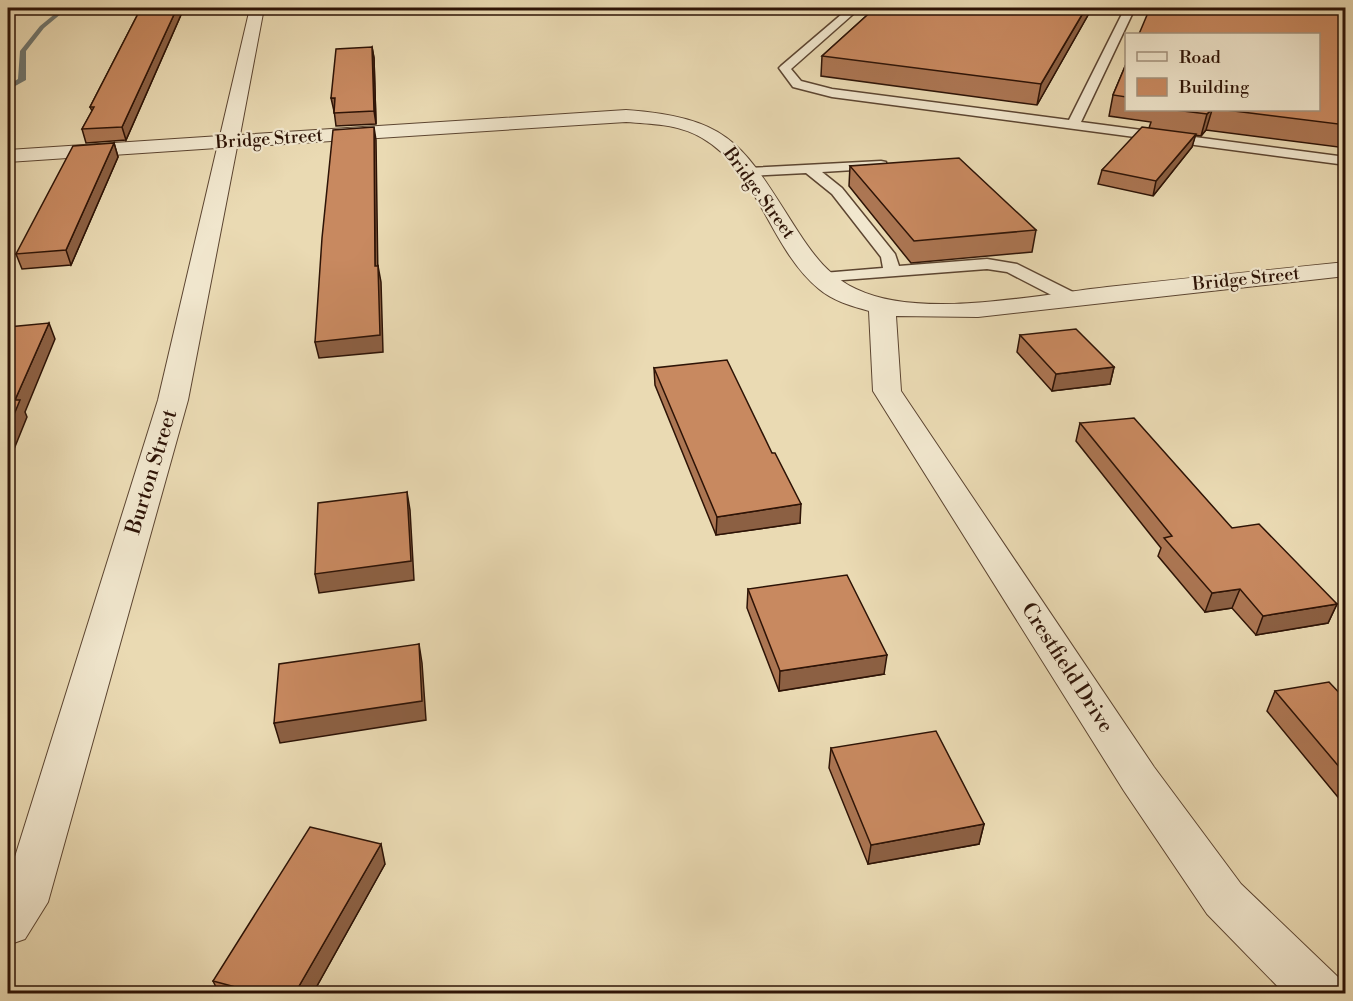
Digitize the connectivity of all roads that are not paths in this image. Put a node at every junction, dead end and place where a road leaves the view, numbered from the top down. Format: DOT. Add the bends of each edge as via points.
graph roads {
  1 [pos="257,8"];
  2 [pos="855,8"];
  3 [pos="1130,8"];
  4 [pos="1073,125"];
  5 [pos="230,142"];
  6 [pos="8,156"];
  7 [pos="1346,162"];
  8 [pos="898,164"];
  9 [pos="810,169"];
  10 [pos="748,172"];
  11 [pos="1346,269"];
  12 [pos="892,272"];
  13 [pos="823,278"];
  14 [pos="1071,298"];
  15 [pos="882,308"];
  16 [pos="8,924"];
  17 [pos="1320,993"];
  1 -- 5 [label="street, Burton Street"];
  2 -- 4 [label="lane" via="785,68 797,84 832,93"];
  3 -- 4 [label="lane"];
  4 -- 7 [label="lane"];
  5 -- 6 [label="street, Bridge Street"];
  5 -- 10 [label="street, Bridge Street" via="626,116 681,123 709,134 731,150"];
  5 -- 16 [label="street, Burton Street" via="173,400 24,902"];
  8 -- 9 [label="lane"];
  9 -- 10 [label="lane"];
  9 -- 12 [label="lane" via="837,191 875,238 889,257"];
  10 -- 13 [label="street, Bridge Street"];
  11 -- 14 [label="street, Bridge Street"];
  12 -- 13 [label="lane"];
  12 -- 14 [label="lane" via="987,264 1011,268"];
  13 -- 15 [label="street, Bridge Street" via="861,301"];
  14 -- 15 [label="street, Bridge Street" via="952,309"];
  15 -- 17 [label="street, Crestfield Drive" via="887,391 1139,779 1224,899"];
}
